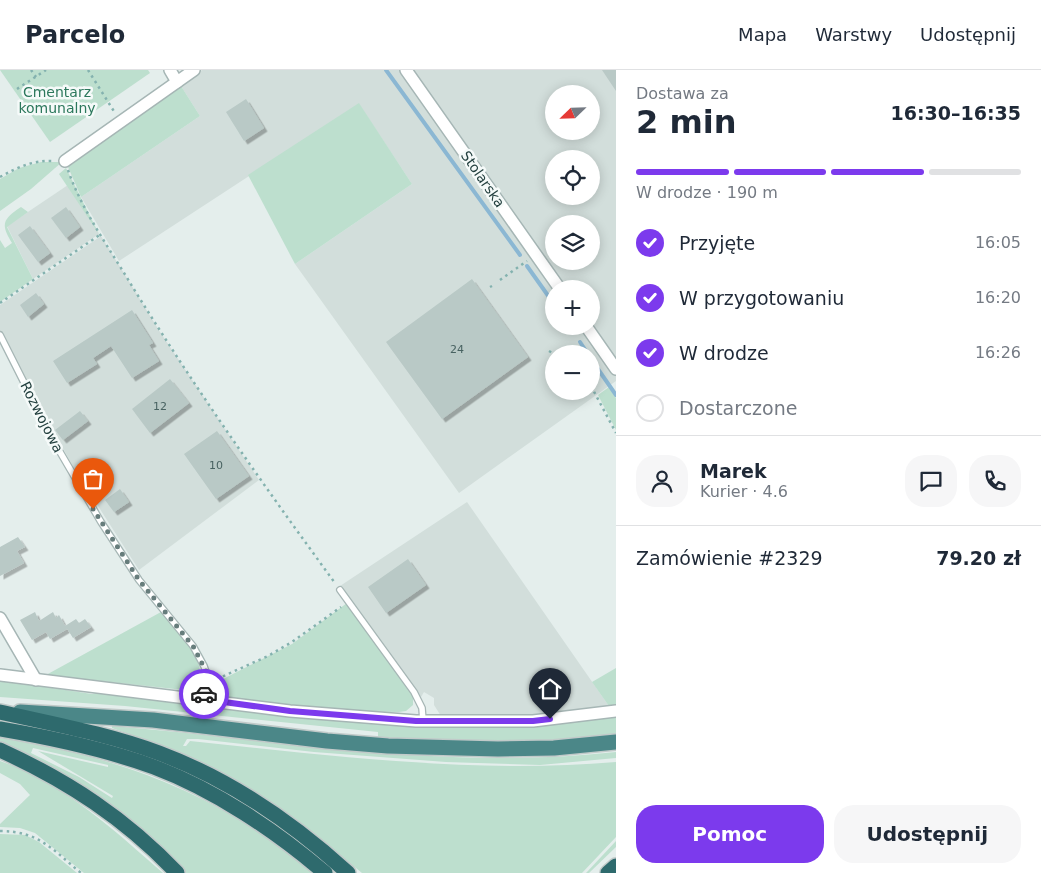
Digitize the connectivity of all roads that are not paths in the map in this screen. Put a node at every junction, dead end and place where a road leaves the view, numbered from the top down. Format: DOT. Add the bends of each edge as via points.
graph roads {
  1 [pos="170,70"];
  2 [pos="194,70"];
  3 [pos="406,70"];
  4 [pos="177,82"];
  5 [pos="64,161"];
  6 [pos="554,280"];
  7 [pos="0,335"];
  8 [pos="592,335"];
  9 [pos="616,369"];
  10 [pos="340,590"];
  11 [pos="0,618"];
  12 [pos="0,675"];
  13 [pos="36,680"];
  14 [pos="202,699"];
  15 [pos="0,711"];
  16 [pos="616,711"];
  17 [pos="423,721"];
  18 [pos="0,729"];
  19 [pos="616,742"];
  20 [pos="0,750"];
  21 [pos="616,866"];
  22 [pos="177,873"];
  23 [pos="325,873"];
  24 [pos="348,873"];
  25 [pos="608,873"];
  1 -- 4 [label="street"];
  2 -- 4 [label="street"];
  3 -- 6 [label="street, Stolarska"];
  4 -- 5 [label="street"];
  7 -- 14 [label="lane, Rozwojowa" via="53,440 97,516 139,580 193,646 208,679"];
  8 -- 9 [label="street"];
  10 -- 17 [label="lane" via="414,692 422,708"];
  11 -- 13 [label="street"];
  12 -- 13 [label="street"];
  13 -- 14 [label="street"];
  14 -- 17 [label="street" via="290,711"];
  15 -- 19 [label="highway" via="153,720 328,742 388,746 498,749"];
  15 -- 24 [label="highway" via="112,738 160,754 212,778 291,826"];
  16 -- 17 [label="street" via="533,721"];
  18 -- 23 [label="highway" via="108,752 156,768 250,818"];
  20 -- 22 [label="highway" via="54,775 99,804 136,833"];
  21 -- 25 [label="highway"];
}
